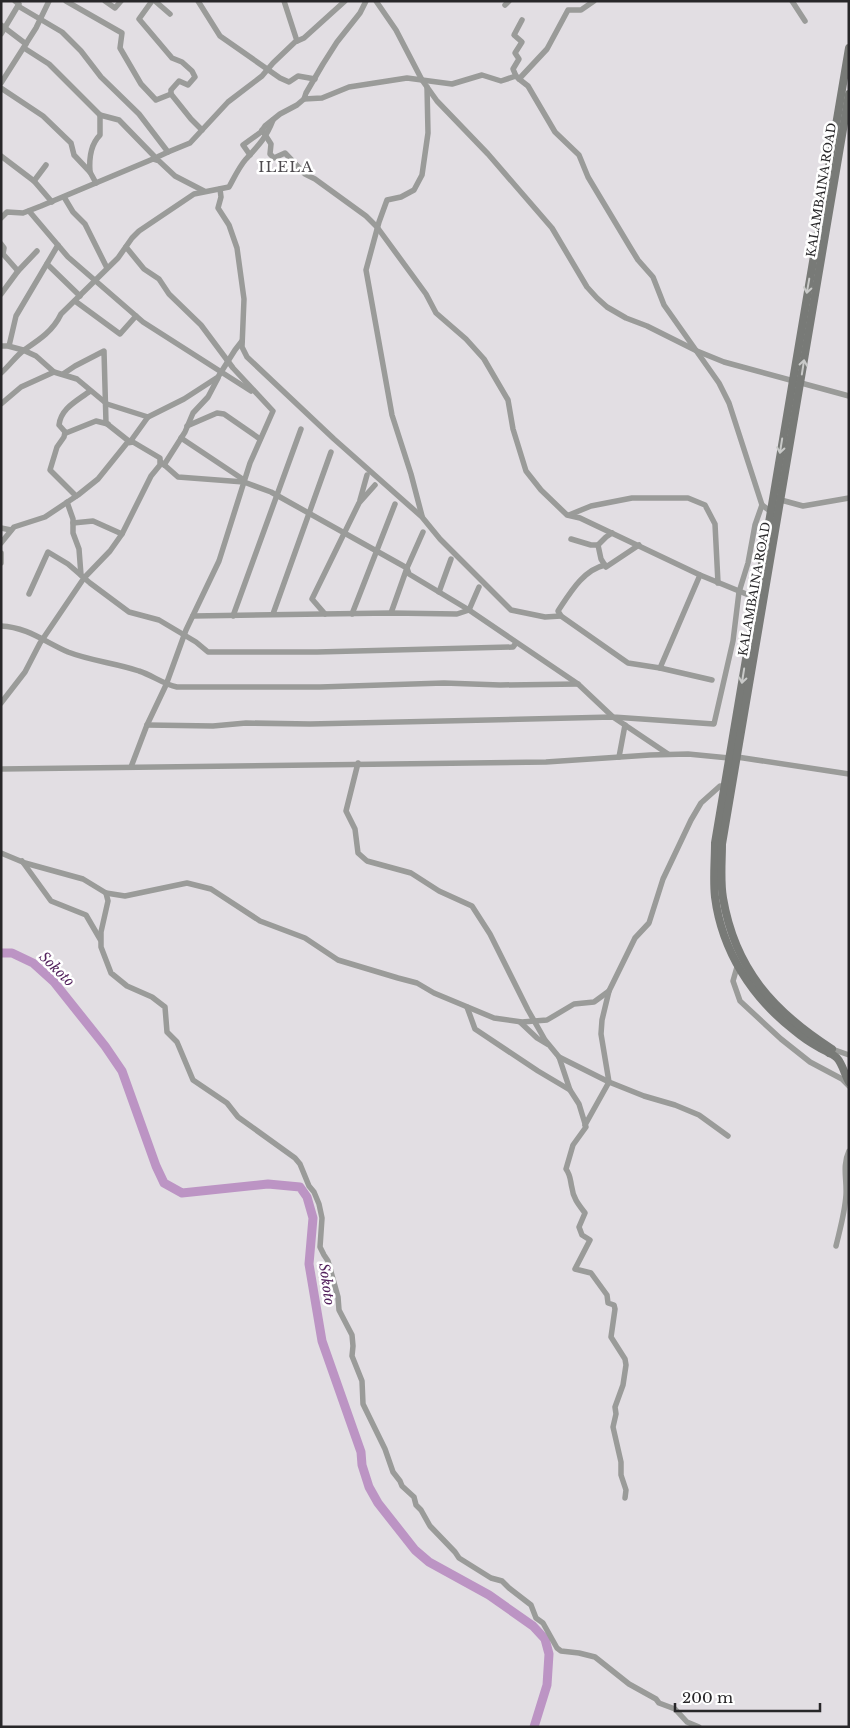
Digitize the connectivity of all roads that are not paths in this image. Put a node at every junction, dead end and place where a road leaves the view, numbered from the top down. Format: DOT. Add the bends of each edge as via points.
graph roads {
  1 [pos="49,1"];
  2 [pos="66,1"];
  3 [pos="105,1"];
  4 [pos="121,1"];
  5 [pos="154,1"];
  6 [pos="198,1"];
  7 [pos="284,1"];
  8 [pos="344,1"];
  9 [pos="366,1"];
  10 [pos="376,1"];
  11 [pos="594,1"];
  12 [pos="792,1"];
  13 [pos="16,4"];
  14 [pos="170,14"];
  15 [pos="41,19"];
  16 [pos="522,20"];
  17 [pos="805,21"];
  18 [pos="3,26"];
  19 [pos="1,34"];
  20 [pos="297,41"];
  21 [pos="25,46"];
  22 [pos="849,48"];
  23 [pos="268,69"];
  24 [pos="518,78"];
  25 [pos="314,79"];
  26 [pos="422,80"];
  27 [pos="1,83"];
  28 [pos="427,87"];
  29 [pos="1,88"];
  30 [pos="171,94"];
  31 [pos="849,94"];
  32 [pos="304,99"];
  33 [pos="100,114"];
  34 [pos="202,130"];
  35 [pos="264,133"];
  36 [pos="168,152"];
  37 [pos="250,155"];
  38 [pos="1,156"];
  39 [pos="153,159"];
  40 [pos="46,165"];
  41 [pos="90,172"];
  42 [pos="34,181"];
  43 [pos="96,183"];
  44 [pos="220,190"];
  45 [pos="204,191"];
  46 [pos="64,197"];
  47 [pos="52,202"];
  48 [pos="29,210"];
  49 [pos="4,211"];
  50 [pos="1,218"];
  51 [pos="378,228"];
  52 [pos="1,244"];
  53 [pos="58,245"];
  54 [pos="126,247"];
  55 [pos="37,251"];
  56 [pos="47,264"];
  57 [pos="107,268"];
  58 [pos="18,271"];
  59 [pos="95,280"];
  60 [pos="1,294"];
  61 [pos="78,299"];
  62 [pos="136,316"];
  63 [pos="242,341"];
  64 [pos="1,346"];
  65 [pos="9,346"];
  66 [pos="24,350"];
  67 [pos="697,351"];
  68 [pos="228,361"];
  69 [pos="54,372"];
  70 [pos="1,373"];
  71 [pos="63,374"];
  72 [pos="220,374"];
  73 [pos="792,381"];
  74 [pos="801,383"];
  75 [pos="90,391"];
  76 [pos="258,395"];
  77 [pos="849,396"];
  78 [pos="104,403"];
  79 [pos="1,404"];
  80 [pos="148,417"];
  81 [pos="108,424"];
  82 [pos="187,426"];
  83 [pos="301,429"];
  84 [pos="65,432"];
  85 [pos="181,438"];
  86 [pos="260,439"];
  87 [pos="130,442"];
  88 [pos="331,452"];
  89 [pos="163,463"];
  90 [pos="367,475"];
  91 [pos="244,481"];
  92 [pos="375,485"];
  93 [pos="276,495"];
  94 [pos="76,496"];
  95 [pos="849,498"];
  96 [pos="781,500"];
  97 [pos="67,502"];
  98 [pos="359,503"];
  99 [pos="394,504"];
  100 [pos="762,505"];
  101 [pos="770,511"];
  102 [pos="308,514"];
  103 [pos="569,515"];
  104 [pos="422,517"];
  105 [pos="73,523"];
  106 [pos="1,528"];
  107 [pos="11,530"];
  108 [pos="423,532"];
  109 [pos="344,533"];
  110 [pos="612,533"];
  111 [pos="122,534"];
  112 [pos="571,539"];
  113 [pos="1,544"];
  114 [pos="598,544"];
  115 [pos="639,545"];
  116 [pos="377,552"];
  117 [pos="1,553"];
  118 [pos="451,559"];
  119 [pos="1,562"];
  120 [pos="605,565"];
  121 [pos="407,568"];
  122 [pos="700,575"];
  123 [pos="83,577"];
  124 [pos="718,583"];
  125 [pos="479,587"];
  126 [pos="439,592"];
  127 [pos="739,592"];
  128 [pos="29,594"];
  129 [pos="756,598"];
  130 [pos="469,610"];
  131 [pos="391,612"];
  132 [pos="273,614"];
  133 [pos="325,614"];
  134 [pos="352,614"];
  135 [pos="193,616"];
  136 [pos="233,616"];
  137 [pos="561,616"];
  138 [pos="1,626"];
  139 [pos="184,635"];
  140 [pos="43,638"];
  141 [pos="516,643"];
  142 [pos="660,668"];
  143 [pos="712,680"];
  144 [pos="166,684"];
  145 [pos="578,684"];
  146 [pos="1,703"];
  147 [pos="613,717"];
  148 [pos="146,725"];
  149 [pos="625,725"];
  150 [pos="670,755"];
  151 [pos="619,757"];
  152 [pos="733,758"];
  153 [pos="358,763"];
  154 [pos="131,767"];
  155 [pos="1,769"];
  156 [pos="849,774"];
  157 [pos="728,787"];
  158 [pos="1,853"];
  159 [pos="22,861"];
  160 [pos="106,893"];
  161 [pos="101,941"];
  162 [pos="737,967"];
  163 [pos="609,991"];
  164 [pos="467,1007"];
  165 [pos="534,1021"];
  166 [pos="520,1022"];
  167 [pos="551,1047"];
  168 [pos="831,1051"];
  169 [pos="849,1055"];
  170 [pos="559,1057"];
  171 [pos="609,1082"];
  172 [pos="849,1082"];
  173 [pos="849,1086"];
  174 [pos="570,1090"];
  175 [pos="585,1125"];
  176 [pos="728,1136"];
  177 [pos="849,1151"];
  178 [pos="836,1246"];
  179 [pos="625,1498"];
  180 [pos="699,1727"];
  1 -- 15 [label="street"];
  2 -- 30 [label="street" via="122,33 120,48 140,84 156,100"];
  3 -- 4 [label="street" via="115,8"];
  5 -- 14 [label="street"];
  5 -- 30 [label="street" via="139,19 172,58 182,62 195,77 188,85 179,81"];
  6 -- 23 [label="street" via="220,36"];
  7 -- 20 [label="street"];
  8 -- 20 [label="street"];
  9 -- 25 [label="street"];
  10 -- 26 [label="street" via="396,30"];
  11 -- 24 [label="street" via="581,10 568,10 547,49"];
  12 -- 17 [label="street"];
  13 -- 15 [label="street"];
  13 -- 18 [label="street"];
  15 -- 21 [label="street"];
  15 -- 36 [label="street" via="62,32 81,51 101,77 139,114"];
  16 -- 24 [label="street" via="514,35 522,42 515,53 519,59 513,69"];
  18 -- 19 [label="street"];
  18 -- 21 [label="street"];
  20 -- 23 [label="street"];
  21 -- 27 [label="street"];
  21 -- 33 [label="street" via="49,64"];
  22 -- 73 [label="main road, one-way"];
  23 -- 25 [label="street" via="289,82 298,76"];
  23 -- 34 [label="street" via="228,102"];
  24 -- 26 [label="street" via="502,82 482,75 452,84"];
  24 -- 67 [label="street" via="528,86 555,132 579,155 588,177 638,260 654,277 662,302"];
  25 -- 32 [label="street"];
  26 -- 28 [label="street"];
  26 -- 32 [label="street" via="407,78 349,87 322,98"];
  28 -- 51 [label="street" via="428,138 422,176 414,190 387,200"];
  28 -- 67 [label="street" via="552,228 597,298 617,313"];
  29 -- 41 [label="street" via="43,116 71,142 74,155"];
  30 -- 34 [label="street"];
  74 -- 31 [label="main road, KALAMBAINA ROAD, one-way"];
  32 -- 35 [label="street" via="280,114"];
  33 -- 39 [label="street" via="119,120 154,156"];
  33 -- 41 [label="street" via="100,135 94,140 89,159"];
  34 -- 36 [label="street" via="190,143"];
  35 -- 37 [label="street"];
  35 -- 37 [label="street" via="243,145"];
  35 -- 51 [label="street" via="274,158 284,153 305,174 366,216"];
  36 -- 39 [label="street"];
  37 -- 44 [label="street" via="229,186"];
  38 -- 42 [label="street"];
  39 -- 43 [label="street"];
  39 -- 45 [label="street" via="175,176"];
  40 -- 42 [label="street"];
  41 -- 43 [label="street"];
  42 -- 47 [label="street"];
  43 -- 46 [label="street"];
  44 -- 45 [label="street"];
  44 -- 63 [label="street" via="218,208 229,224 237,248 244,299"];
  45 -- 54 [label="street" via="180,202 144,227"];
  46 -- 47 [label="street"];
  46 -- 57 [label="street" via="85,224"];
  47 -- 48 [label="street"];
  48 -- 49 [label="street" via="23,213"];
  48 -- 53 [label="street"];
  49 -- 50 [label="street"];
  51 -- 103 [label="street" via="436,313 484,359 508,400 526,470 541,490"];
  51 -- 104 [label="street" via="366,270 392,415 412,474"];
  52 -- 58 [label="street" via="3,254"];
  53 -- 56 [label="street"];
  53 -- 59 [label="street"];
  54 -- 57 [label="street"];
  54 -- 68 [label="street" via="144,270 159,279 169,294 201,325"];
  55 -- 58 [label="street"];
  56 -- 61 [label="street"];
  56 -- 65 [label="street" via="16,316"];
  57 -- 59 [label="street"];
  58 -- 60 [label="street"];
  59 -- 61 [label="street"];
  59 -- 62 [label="street"];
  61 -- 62 [label="street" via="120,334"];
  61 -- 66 [label="street" via="40,340"];
  62 -- 72 [label="street"];
  63 -- 68 [label="street"];
  63 -- 104 [label="street" via="247,357"];
  64 -- 65 [label="street"];
  65 -- 66 [label="street"];
  66 -- 69 [label="street"];
  66 -- 70 [label="street"];
  67 -- 73 [label="street"];
  67 -- 100 [label="street" via="729,403"];
  68 -- 72 [label="street"];
  68 -- 76 [label="street"];
  69 -- 71 [label="street"];
  69 -- 79 [label="street" via="21,387"];
  71 -- 75 [label="street" via="77,379"];
  71 -- 78 [label="street" via="104,351"];
  72 -- 76 [label="street"];
  72 -- 80 [label="street" via="184,399"];
  72 -- 82 [label="street"];
  73 -- 74 [label="street"];
  73 -- 101 [label="main road, one-way"];
  74 -- 77 [label="street"];
  74 -- 96 [label="main road, KALAMBAINA ROAD"];
  75 -- 78 [label="street"];
  75 -- 84 [label="street" via="60,417 59,425"];
  76 -- 86 [label="street" via="273,411"];
  78 -- 80 [label="street"];
  78 -- 81 [label="street"];
  80 -- 87 [label="street"];
  81 -- 84 [label="street" via="96,421"];
  81 -- 87 [label="street"];
  82 -- 85 [label="street"];
  82 -- 86 [label="street" via="217,413 224,414"];
  83 -- 93 [label="street"];
  84 -- 94 [label="street" via="50,470"];
  85 -- 89 [label="street"];
  85 -- 91 [label="street"];
  86 -- 91 [label="street"];
  87 -- 89 [label="street" via="140,445"];
  87 -- 94 [label="street" via="98,478"];
  88 -- 102 [label="street"];
  89 -- 91 [label="street" via="178,478"];
  89 -- 111 [label="street" via="152,476"];
  90 -- 98 [label="street"];
  91 -- 93 [label="street"];
  91 -- 135 [label="street" via="219,560"];
  92 -- 98 [label="street"];
  93 -- 102 [label="street"];
  93 -- 136 [label="street"];
  94 -- 97 [label="street"];
  95 -- 96 [label="street" via="802,506"];
  96 -- 152 [label="main road, KALAMBAINA ROAD"];
  97 -- 105 [label="street"];
  97 -- 107 [label="street" via="45,517"];
  98 -- 109 [label="street"];
  99 -- 116 [label="street"];
  100 -- 101 [label="street"];
  100 -- 127 [label="street"];
  101 -- 129 [label="main road"];
  102 -- 109 [label="street"];
  102 -- 132 [label="street"];
  103 -- 110 [label="street"];
  103 -- 124 [label="street" via="592,506 632,498 688,498 705,505 715,524"];
  104 -- 137 [label="street" via="511,610 545,617"];
  105 -- 111 [label="street" via="93,522"];
  105 -- 123 [label="street"];
  106 -- 107 [label="street"];
  107 -- 113 [label="street"];
  108 -- 121 [label="street"];
  109 -- 116 [label="street"];
  109 -- 133 [label="street" via="312,599"];
  110 -- 114 [label="street"];
  110 -- 115 [label="street"];
  111 -- 123 [label="street"];
  112 -- 114 [label="street"];
  114 -- 120 [label="street"];
  115 -- 120 [label="street" via="618,561"];
  115 -- 122 [label="street"];
  116 -- 121 [label="street"];
  116 -- 134 [label="street"];
  117 -- 119 [label="street"];
  118 -- 126 [label="street"];
  120 -- 137 [label="street" via="595,568 577,584 558,611"];
  121 -- 126 [label="street" via="409,574"];
  121 -- 131 [label="street"];
  122 -- 124 [label="street"];
  122 -- 142 [label="street"];
  123 -- 128 [label="street" via="48,552"];
  123 -- 139 [label="street" via="129,612 159,620"];
  123 -- 140 [label="street"];
  124 -- 127 [label="street"];
  125 -- 130 [label="street"];
  126 -- 130 [label="street"];
  127 -- 129 [label="street"];
  127 -- 147 [label="street" via="733,641 714,724"];
  129 -- 152 [label="main road, one-way"];
  130 -- 131 [label="street" via="457,614"];
  130 -- 141 [label="street"];
  131 -- 134 [label="street"];
  132 -- 133 [label="street"];
  132 -- 136 [label="street"];
  133 -- 134 [label="street"];
  135 -- 136 [label="street"];
  135 -- 139 [label="street"];
  137 -- 142 [label="street" via="628,663"];
  138 -- 140 [label="street"];
  139 -- 141 [label="street" via="208,652 234,653 513,647"];
  139 -- 144 [label="street"];
  140 -- 144 [label="street" via="68,652 138,670"];
  140 -- 146 [label="street" via="25,672"];
  141 -- 145 [label="street"];
  142 -- 143 [label="street"];
  144 -- 145 [label="street" via="244,688 444,683"];
  144 -- 148 [label="street"];
  145 -- 147 [label="street"];
  147 -- 148 [label="street"];
  147 -- 149 [label="street"];
  148 -- 154 [label="street"];
  149 -- 150 [label="street"];
  149 -- 151 [label="street"];
  150 -- 151 [label="street"];
  150 -- 152 [label="street"];
  151 -- 153 [label="street" via="546,762"];
  152 -- 156 [label="street"];
  152 -- 157 [label="main road, KALAMBAINA ROAD"];
  153 -- 154 [label="street"];
  153 -- 165 [label="street" via="346,810 355,829 358,852 367,861 411,873 438,891 472,906 490,934"];
  154 -- 155 [label="street"];
  157 -- 162 [label="main road" via="715,843 715,897 726,942"];
  157 -- 163 [label="street" via="720,786 701,803 691,820 663,879 650,923 635,938"];
  157 -- 168 [label="main road, KALAMBAINA ROAD" via="721,878 733,939 759,986 797,1025"];
  158 -- 159 [label="street"];
  159 -- 160 [label="street" via="83,879"];
  159 -- 161 [label="street" via="52,901 86,915"];
  160 -- 161 [label="street" via="108,901"];
  160 -- 164 [label="street" via="125,896 187,883 211,889 260,921 305,938 338,960 417,982"];
  161 -- 180 [label="street" via="111,973 127,986 166,1007 167,1032 177,1042 193,1080 227,1103 238,1117 300,1164 319,1204 322,1218 320,1247 328,1261 339,1310 352,1336 352,1356 362,1381 363,1404 393,1472 414,1497 430,1526 459,1558 491,1578 502,1581 531,1605 556,1648 595,1657 629,1684 675,1709 688,1722"];
  162 -- 168 [label="main road" via="753,991 781,1020 811,1043"];
  162 -- 173 [label="street" via="733,981 740,1001 810,1062"];
  163 -- 165 [label="street" via="594,1002 574,1004 547,1020"];
  163 -- 171 [label="street" via="601,1034"];
  164 -- 166 [label="street" via="494,1018"];
  164 -- 174 [label="street" via="475,1029"];
  165 -- 166 [label="street"];
  165 -- 167 [label="street"];
  166 -- 167 [label="street"];
  167 -- 170 [label="street"];
  168 -- 169 [label="street"];
  168 -- 172 [label="main road"];
  170 -- 171 [label="street"];
  170 -- 174 [label="street"];
  171 -- 175 [label="street"];
  171 -- 176 [label="street" via="699,1115"];
  174 -- 175 [label="street" via="579,1104"];
  175 -- 179 [label="street" via="573,1145 566,1169 571,1175 576,1202 585,1212 580,1227 582,1235 590,1240 575,1269 591,1273 615,1309 611,1337 626,1365 612,1427 621,1462"];
  177 -- 178 [label="street" via="845,1160 846,1192"];
}
